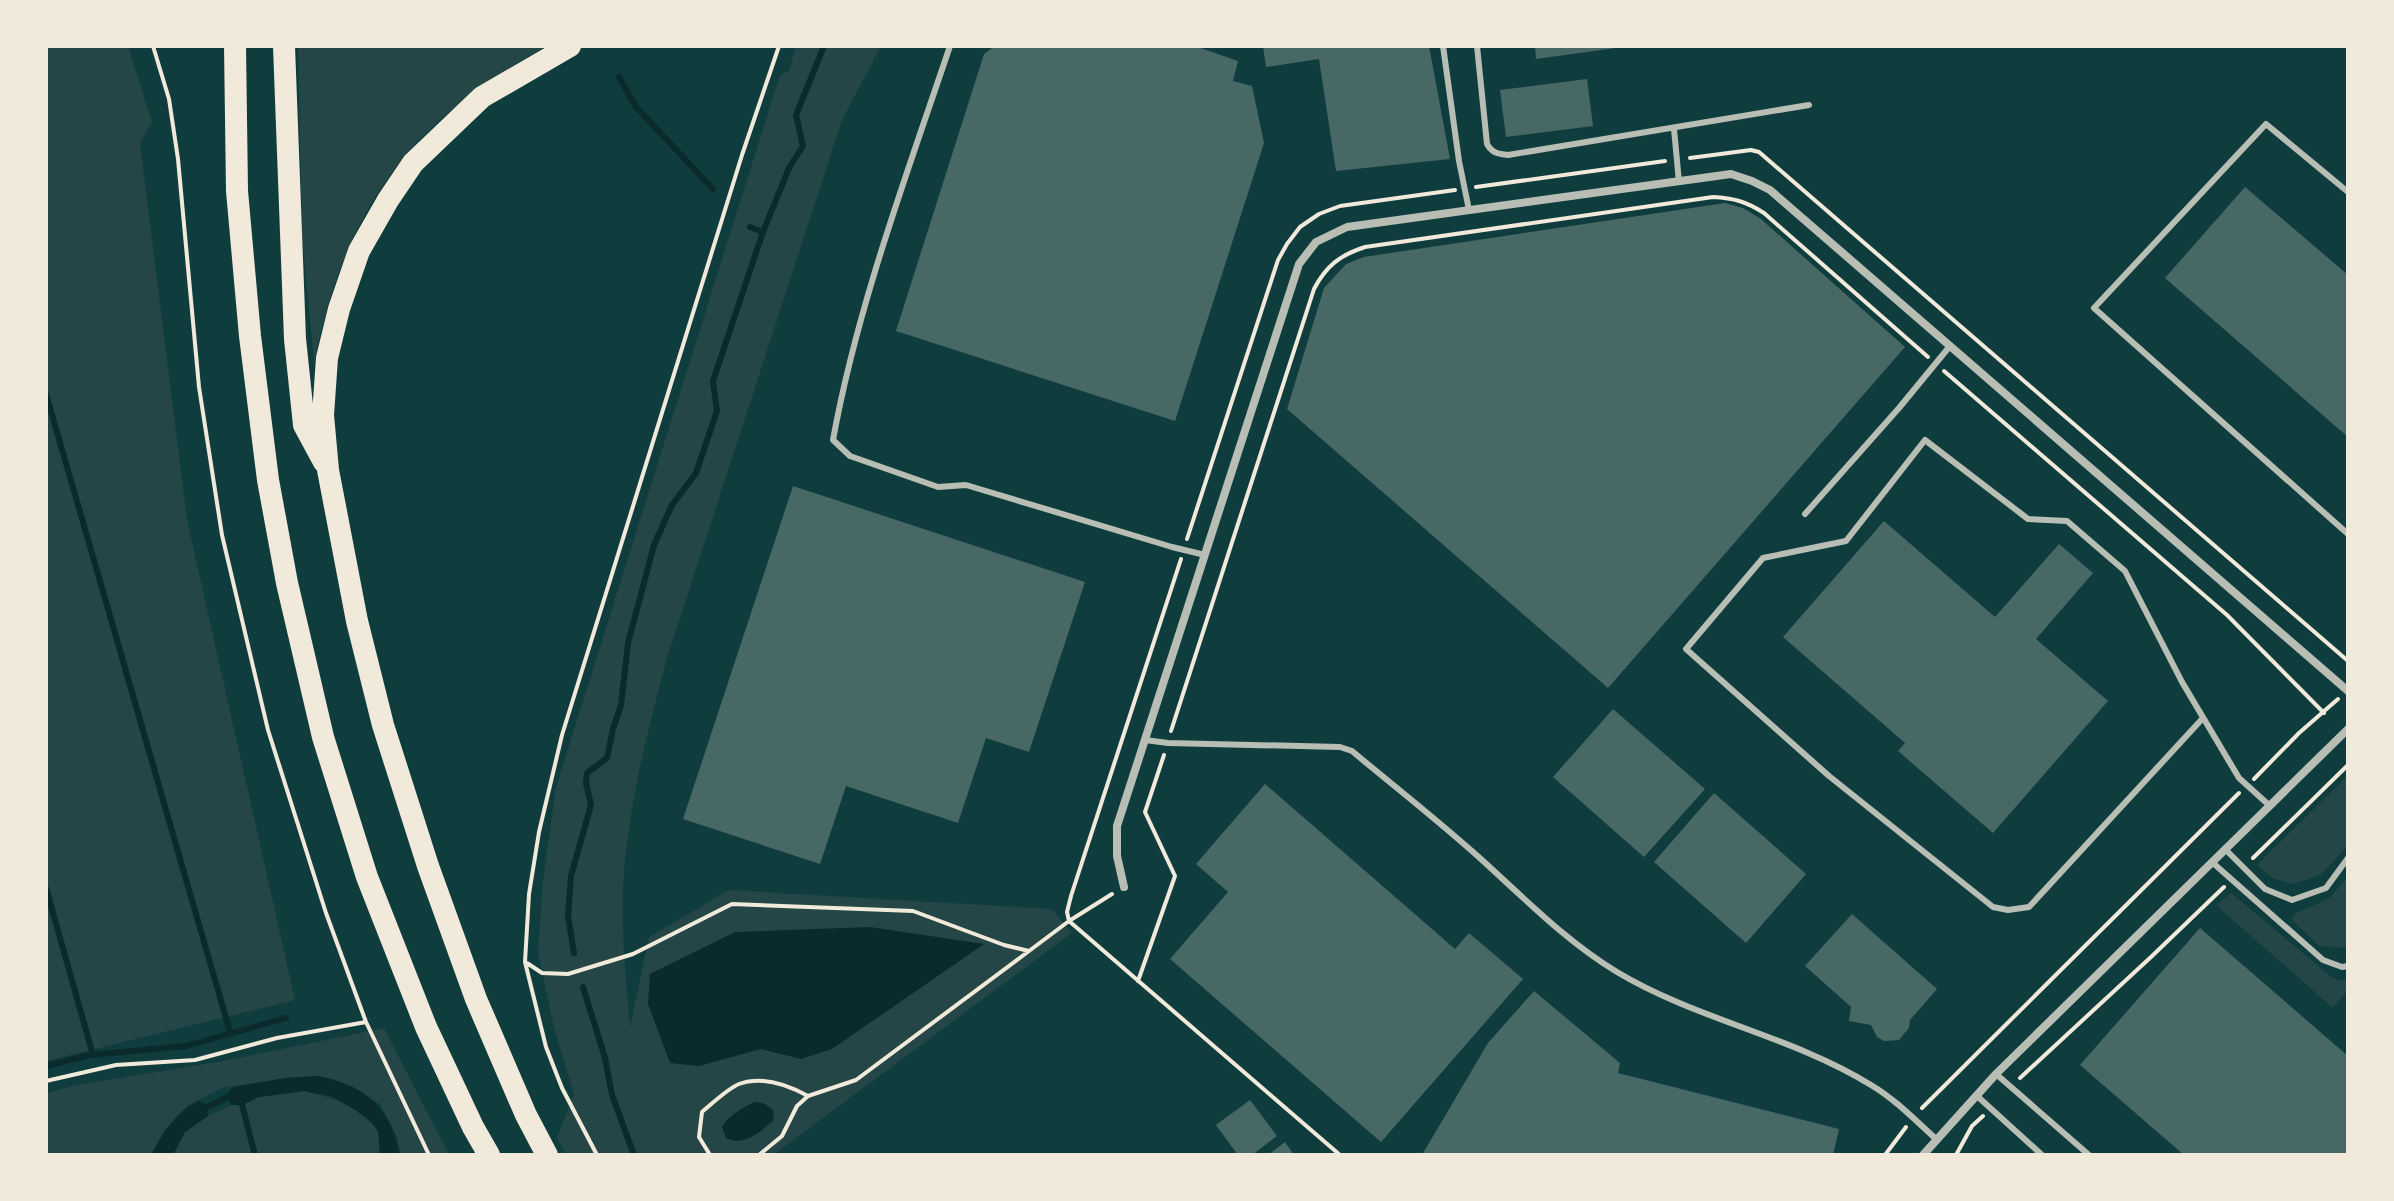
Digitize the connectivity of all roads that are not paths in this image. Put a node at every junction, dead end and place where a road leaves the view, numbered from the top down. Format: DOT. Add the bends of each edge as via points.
graph roads {
  1 [pos="235,46"];
  2 [pos="284,46"];
  3 [pos="570,46"];
  4 [pos="950,46"];
  5 [pos="1443,46"];
  6 [pos="1477,46"];
  7 [pos="1809,105"];
  8 [pos="1674,129"];
  9 [pos="1679,182"];
  10 [pos="2348,192"];
  11 [pos="1469,210"];
  12 [pos="1950,346"];
  13 [pos="328,470"];
  14 [pos="1805,514"];
  15 [pos="2348,534"];
  16 [pos="1205,555"];
  17 [pos="2348,690"];
  18 [pos="2203,718"];
  19 [pos="2348,729"];
  20 [pos="1145,740"];
  21 [pos="2270,806"];
  22 [pos="2226,850"];
  23 [pos="2348,858"];
  24 [pos="2213,863"];
  25 [pos="1124,887"];
  26 [pos="2348,966"];
  27 [pos="1996,1074"];
  28 [pos="1976,1095"];
  29 [pos="1936,1139"];
  30 [pos="489,1155"];
  31 [pos="547,1155"];
  32 [pos="1923,1155"];
  33 [pos="2042,1155"];
  34 [pos="2089,1155"];
  1 -- 30 [label="highway" via="237,191 249,322 287,583 323,737 367,877 426,1027"];
  2 -- 13 [label="highway" via="295,339 304,425"];
  3 -- 13 [label="highway" via="482,97 413,163 388,200 359,251 327,358 323,415"];
  4 -- 16 [label="lane" via="856,339 833,440 850,456 938,487 966,485"];
  5 -- 11 [label="lane"];
  6 -- 8 [label="lane" via="1487,144 1498,154"];
  7 -- 8 [label="lane"];
  8 -- 9 [label="lane"];
  9 -- 11 [label="street"];
  9 -- 12 [label="street" via="1731,174 1770,190"];
  10 -- 15 [label="lane" via="2266,124 2094,308"];
  11 -- 16 [label="street" via="1347,227 1316,242 1299,264"];
  12 -- 14 [label="lane"];
  12 -- 17 [label="street"];
  13 -- 31 [label="highway" via="383,725 428,866 476,999"];
  16 -- 20 [label="street"];
  18 -- 18 [label="lane" via="2125,571 2067,521 2028,519 1925,440 1846,541 1763,558 1686,649 1829,776 1993,907 2008,910 2029,907"];
  18 -- 21 [label="lane" via="2239,778"];
  19 -- 21 [label="street"];
  20 -- 25 [label="street" via="1117,826"];
  20 -- 29 [label="lane" via="1352,751 1581,948 1689,1008 1834,1065 1887,1095"];
  21 -- 22 [label="street"];
  22 -- 23 [label="lane" via="2265,889 2292,900 2326,888"];
  22 -- 24 [label="street"];
  24 -- 26 [label="lane" via="2323,960"];
  24 -- 27 [label="street"];
  27 -- 28 [label="street"];
  27 -- 34 [label="lane"];
  28 -- 29 [label="street"];
  28 -- 33 [label="lane"];
  29 -- 32 [label="street"];
}
